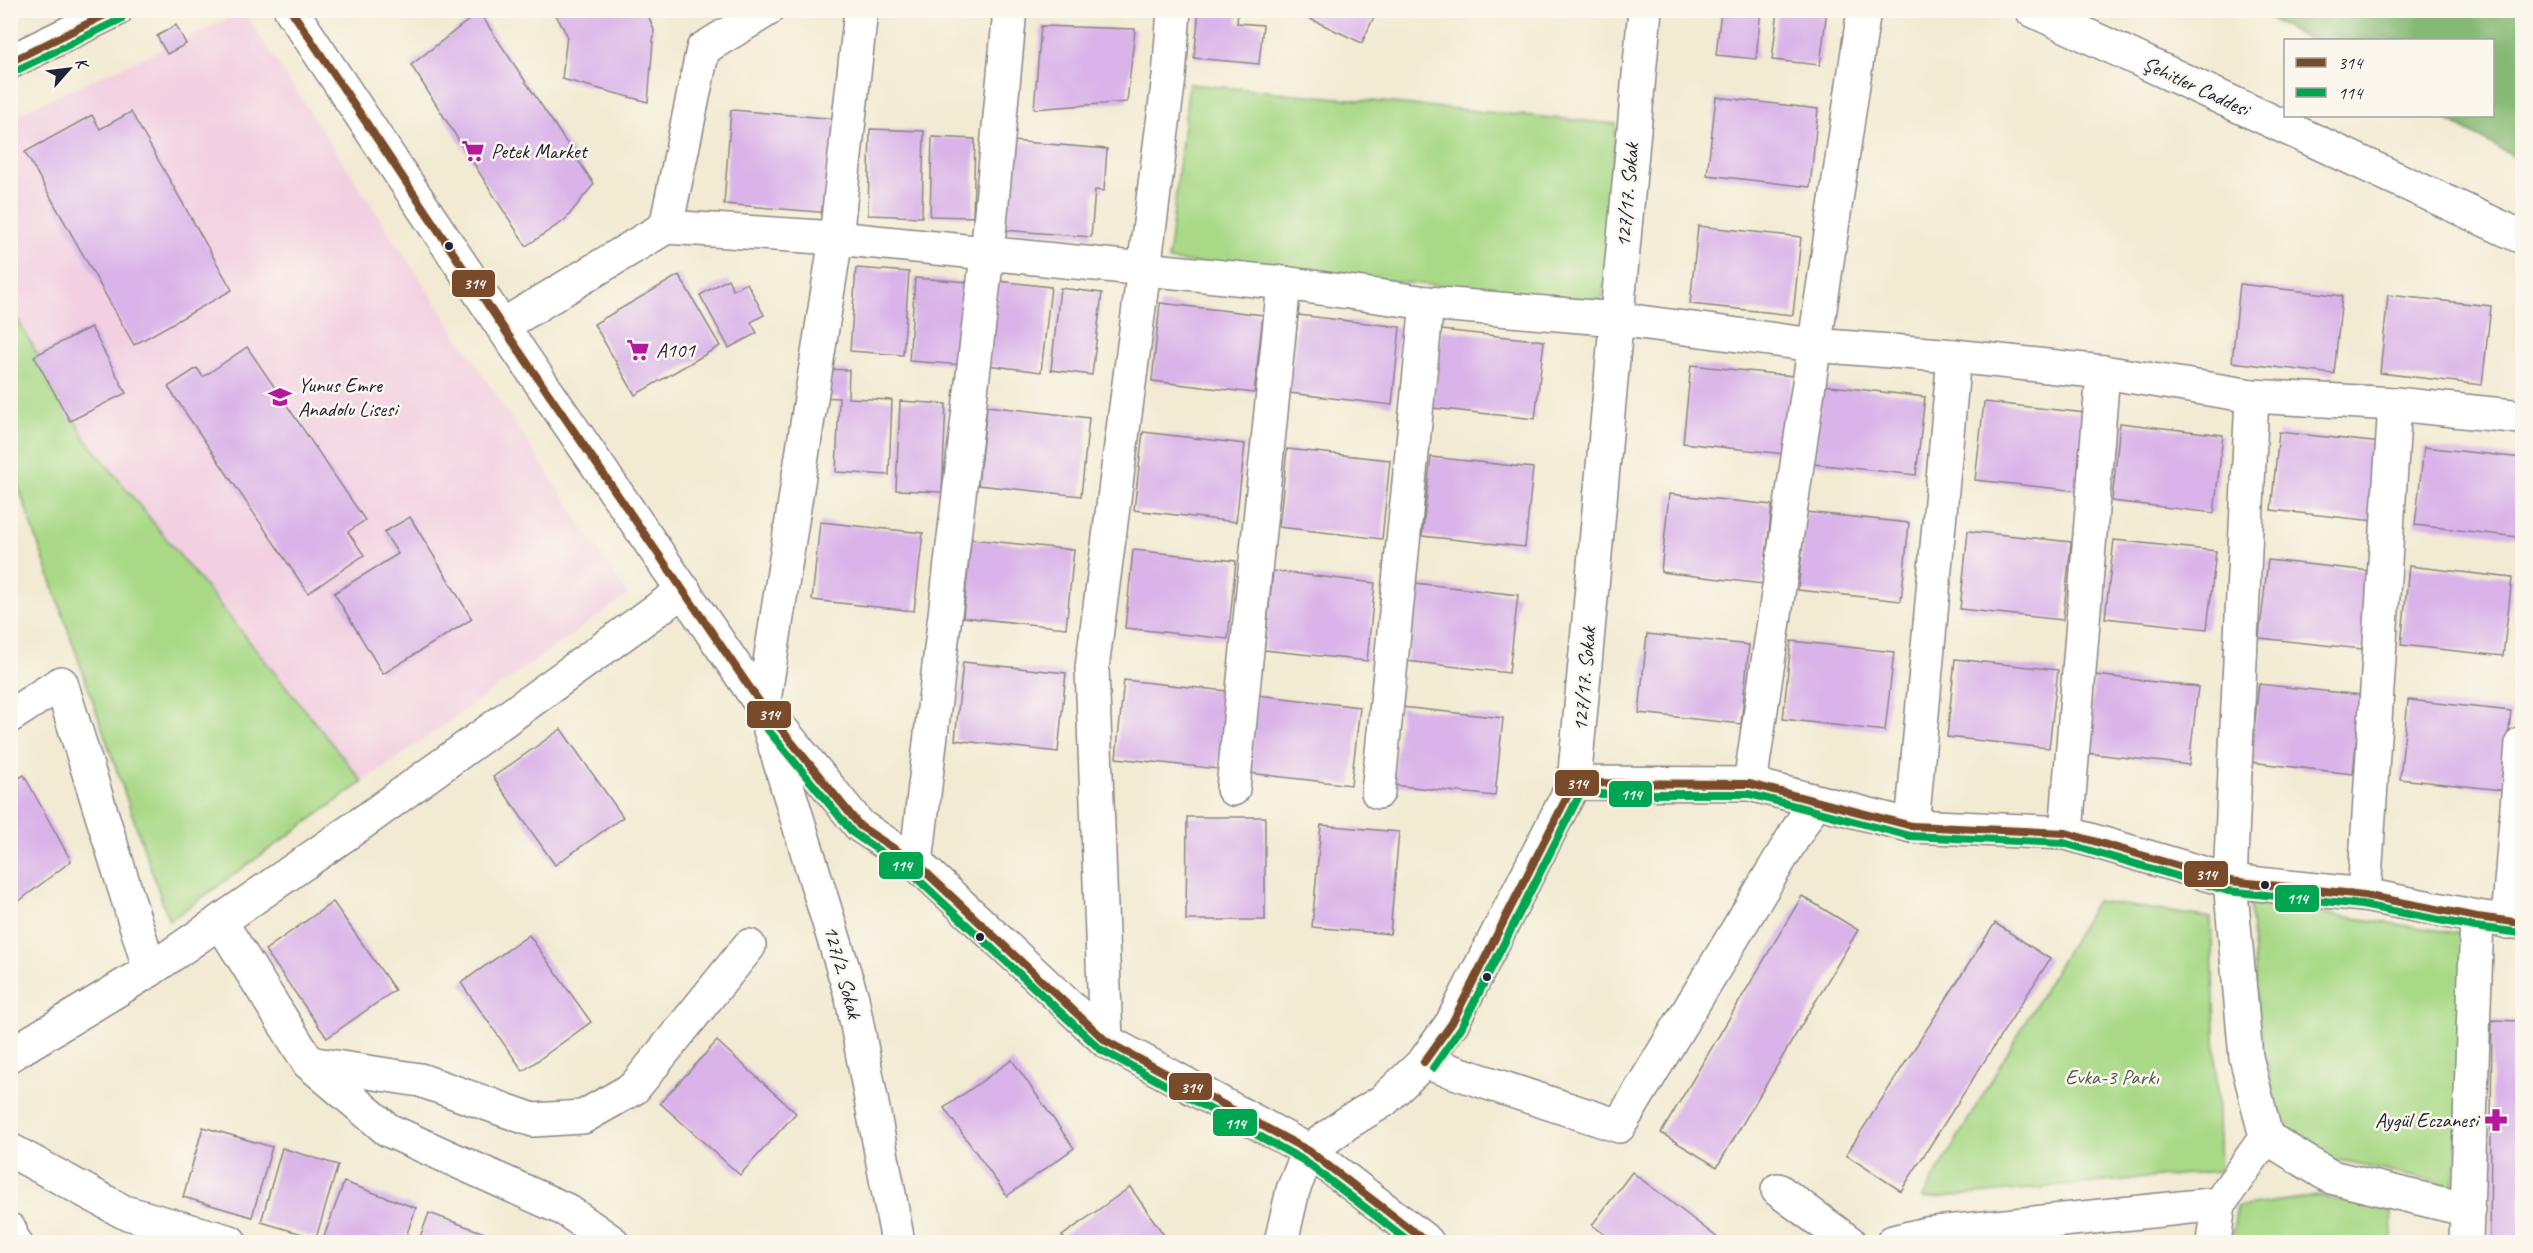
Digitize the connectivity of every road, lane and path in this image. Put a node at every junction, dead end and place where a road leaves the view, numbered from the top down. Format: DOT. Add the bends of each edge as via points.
graph roads {
  1 [pos="116,10"];
  2 [pos="291,10"];
  3 [pos="766,10"];
  4 [pos="861,10"];
  5 [pos="1010,10"];
  6 [pos="1174,10"];
  7 [pos="1645,10"];
  8 [pos="1864,10"];
  9 [pos="2032,10"];
  10 [pos="10,62"];
  11 [pos="666,227"];
  12 [pos="2523,237"];
  13 [pos="836,238"];
  14 [pos="987,255"];
  15 [pos="1144,270"];
  16 [pos="1284,283"];
  17 [pos="1427,303"];
  18 [pos="1617,319"];
  19 [pos="502,326"];
  20 [pos="1814,345"];
  21 [pos="1954,356"];
  22 [pos="2103,372"];
  23 [pos="2252,396"];
  24 [pos="2395,404"];
  25 [pos="2523,417"];
  26 [pos="684,590"];
  27 [pos="763,707"];
  28 [pos="10,716"];
  29 [pos="2523,743"];
  30 [pos="1574,783"];
  31 [pos="1750,784"];
  32 [pos="1233,789"];
  33 [pos="1378,792"];
  34 [pos="1814,803"];
  35 [pos="1912,826"];
  36 [pos="2066,832"];
  37 [pos="916,863"];
  38 [pos="2230,881"];
  39 [pos="2364,895"];
  40 [pos="220,921"];
  41 [pos="2503,921"];
  42 [pos="749,946"];
  43 [pos="150,970"];
  44 [pos="1107,1041"];
  45 [pos="10,1055"];
  46 [pos="1424,1062"];
  47 [pos="309,1063"];
  48 [pos="2266,1137"];
  49 [pos="10,1150"];
  50 [pos="1309,1151"];
  51 [pos="1778,1190"];
  52 [pos="2219,1204"];
  53 [pos="2468,1210"];
  54 [pos="10,1230"];
  55 [pos="15,1242"];
  56 [pos="230,1242"];
  57 [pos="612,1242"];
  58 [pos="897,1242"];
  59 [pos="1281,1242"];
  60 [pos="1427,1242"];
  61 [pos="1849,1242"];
  62 [pos="1893,1242"];
  63 [pos="2214,1242"];
  64 [pos="2466,1242"];
  1 -- 10 [label="street"];
  2 -- 19 [label="street"];
  3 -- 11 [label="street" via="703,49"];
  4 -- 13 [label="street"];
  5 -- 14 [label="street"];
  6 -- 15 [label="street"];
  7 -- 18 [label="street, 127/17. Sokak"];
  8 -- 20 [label="street"];
  9 -- 12 [label="street, Şehitler Caddesi"];
  11 -- 13 [label="street"];
  11 -- 19 [label="street"];
  13 -- 14 [label="street"];
  13 -- 27 [label="street"];
  14 -- 15 [label="street"];
  14 -- 37 [label="street"];
  15 -- 16 [label="street"];
  15 -- 44 [label="street" via="1092,668"];
  16 -- 17 [label="street"];
  16 -- 32 [label="street"];
  17 -- 18 [label="street"];
  17 -- 33 [label="street"];
  18 -- 20 [label="street"];
  18 -- 30 [label="street, 127/17. Sokak"];
  19 -- 26 [label="street"];
  20 -- 21 [label="street"];
  20 -- 31 [label="street"];
  21 -- 22 [label="street"];
  21 -- 35 [label="street"];
  22 -- 23 [label="street"];
  22 -- 36 [label="street"];
  23 -- 24 [label="street"];
  23 -- 38 [label="street"];
  24 -- 25 [label="street"];
  24 -- 39 [label="street"];
  26 -- 27 [label="street"];
  26 -- 40 [label="street"];
  27 -- 37 [label="street" via="860,826"];
  27 -- 58 [label="street, 127/2. Sokak" via="852,998"];
  28 -- 43 [label="street" via="62,683"];
  29 -- 41 [label="street"];
  30 -- 31 [label="street"];
  30 -- 46 [label="street, 127/17. Sokak" via="1452,1023"];
  31 -- 34 [label="street"];
  34 -- 35 [label="street"];
  34 -- 46 [label="street" via="1619,1126"];
  35 -- 36 [label="street"];
  36 -- 38 [label="street"];
  37 -- 44 [label="street"];
  38 -- 39 [label="street"];
  38 -- 48 [label="street" via="2246,1057"];
  39 -- 41 [label="street"];
  40 -- 43 [label="street"];
  40 -- 47 [label="street"];
  41 -- 53 [label="street"];
  42 -- 47 [label="street" via="634,1088 583,1118 533,1120 420,1080"];
  43 -- 45 [label="street"];
  44 -- 50 [label="street"];
  46 -- 50 [label="street, 127/17. Sokak" via="1383,1101"];
  47 -- 57 [label="street" via="388,1130 566,1210"];
  48 -- 52 [label="street"];
  48 -- 53 [label="street" via="2331,1177"];
  49 -- 56 [label="street" via="124,1212"];
  50 -- 59 [label="street" via="1293,1190"];
  50 -- 60 [label="street"];
  51 -- 61 [label="street"];
  52 -- 62 [label="street" via="1926,1234"];
  52 -- 63 [label="street"];
  53 -- 64 [label="street"];
  54 -- 55 [label="street"];
}
